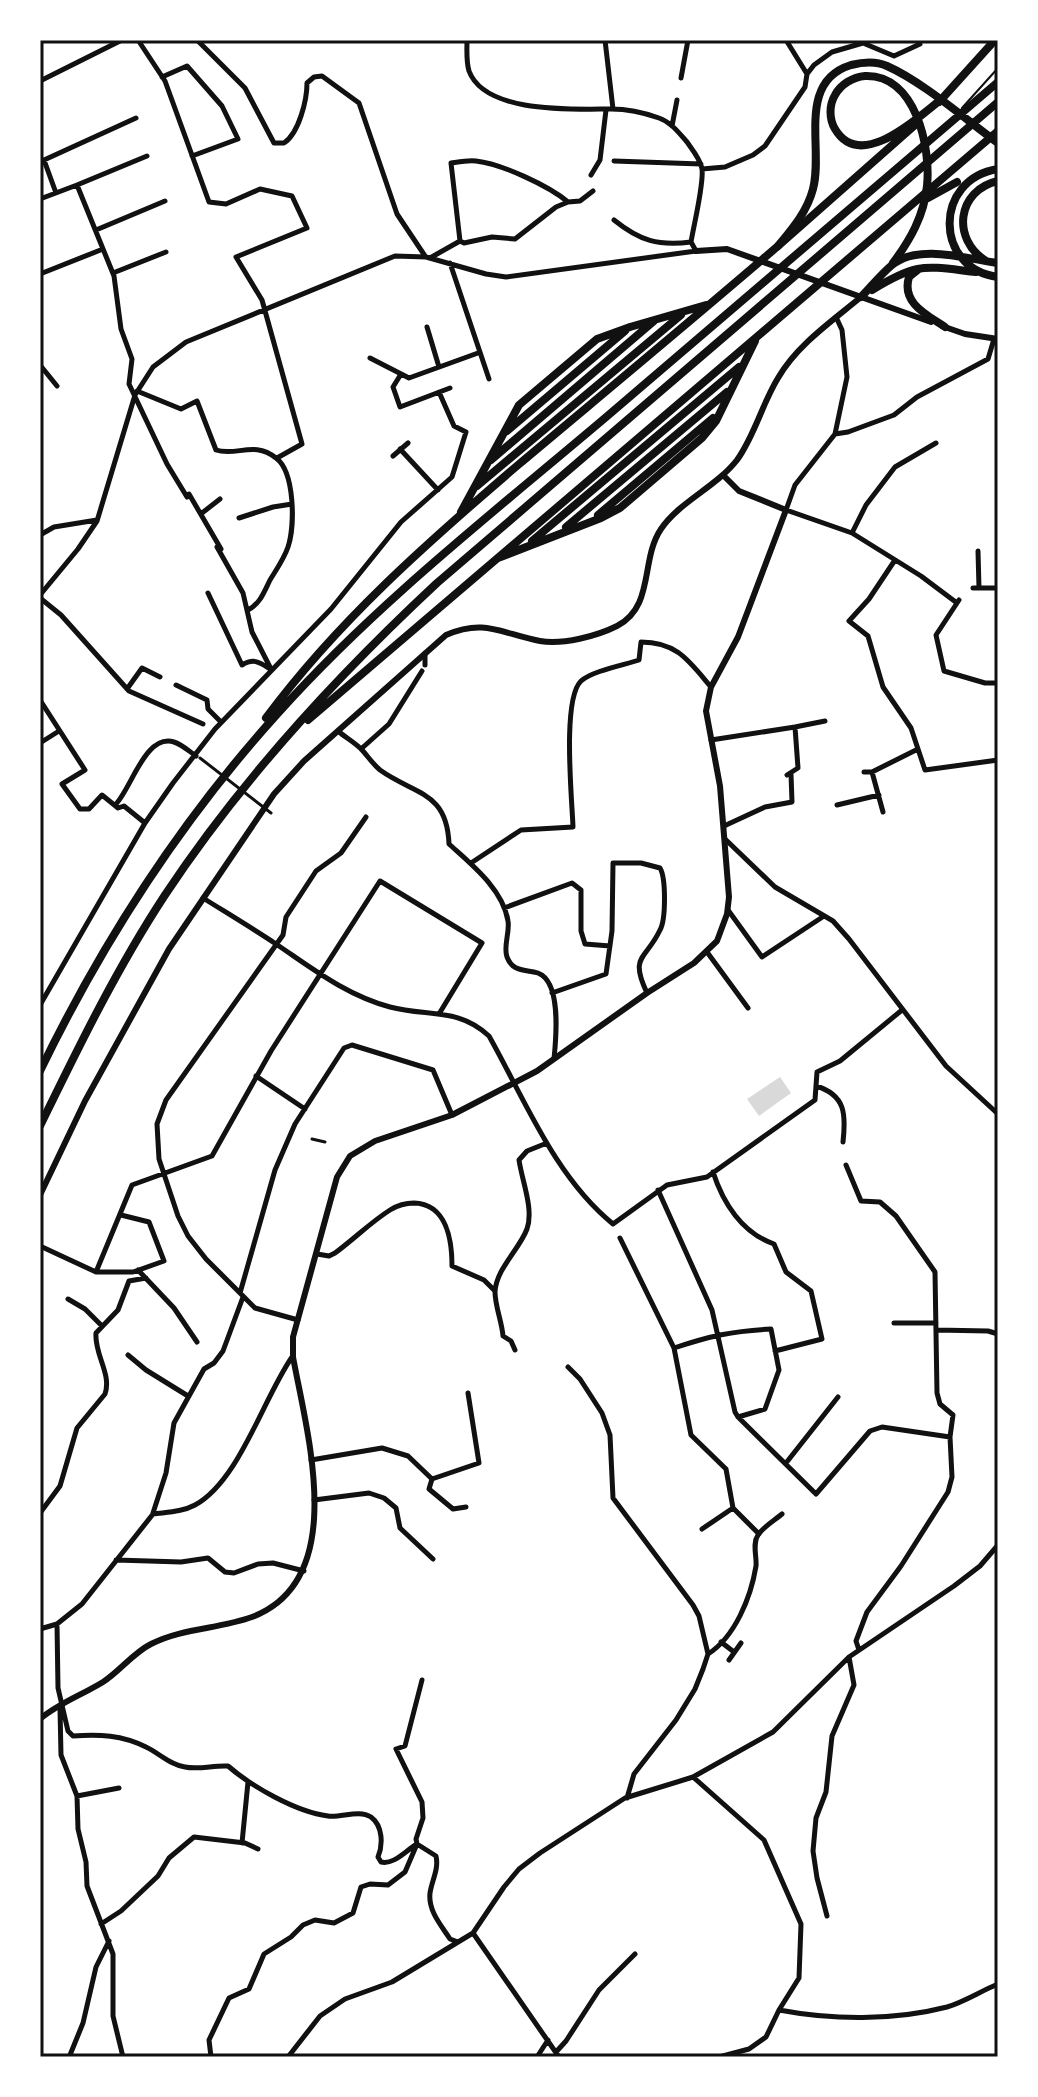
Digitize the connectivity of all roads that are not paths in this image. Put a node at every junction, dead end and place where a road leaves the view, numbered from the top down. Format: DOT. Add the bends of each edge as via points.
graph roads {
  1 [pos="122,40"];
  2 [pos="138,40"];
  3 [pos="197,40"];
  4 [pos="467,40"];
  5 [pos="605,40"];
  6 [pos="688,40"];
  7 [pos="786,40"];
  8 [pos="995,40"];
  9 [pos="920,44"];
  10 [pos="998,68"];
  11 [pos="807,74"];
  12 [pos="162,77"];
  13 [pos="681,78"];
  14 [pos="40,81"];
  15 [pos="998,82"];
  16 [pos="943,98"];
  17 [pos="677,100"];
  18 [pos="998,102"];
  19 [pos="610,109"];
  20 [pos="136,118"];
  21 [pos="672,126"];
  22 [pos="998,131"];
  23 [pos="939,132"];
  24 [pos="998,143"];
  25 [pos="147,156"];
  26 [pos="192,156"];
  27 [pos="614,161"];
  28 [pos="701,167"];
  29 [pos="998,169"];
  30 [pos="591,175"];
  31 [pos="998,181"];
  32 [pos="957,182"];
  33 [pos="77,185"];
  34 [pos="593,191"];
  35 [pos="56,193"];
  36 [pos="40,199"];
  37 [pos="165,201"];
  38 [pos="568,202"];
  39 [pos="577,205"];
  40 [pos="614,220"];
  41 [pos="95,230"];
  42 [pos="460,241"];
  43 [pos="691,242"];
  44 [pos="778,246"];
  45 [pos="103,249"];
  46 [pos="860,249"];
  47 [pos="696,251"];
  48 [pos="166,252"];
  49 [pos="428,257"];
  50 [pos="450,262"];
  51 [pos="893,263"];
  52 [pos="998,264"];
  53 [pos="927,267"];
  54 [pos="113,273"];
  55 [pos="40,274"];
  56 [pos="998,276"];
  57 [pos="861,297"];
  58 [pos="708,305"];
  59 [pos="264,310"];
  60 [pos="685,311"];
  61 [pos="836,317"];
  62 [pos="657,319"];
  63 [pos="427,327"];
  64 [pos="945,327"];
  65 [pos="760,334"];
  66 [pos="996,339"];
  67 [pos="478,353"];
  68 [pos="370,358"];
  69 [pos="742,364"];
  70 [pos="40,365"];
  71 [pos="439,367"];
  72 [pos="401,374"];
  73 [pos="489,379"];
  74 [pos="57,386"];
  75 [pos="450,388"];
  76 [pos="731,389"];
  77 [pos="439,392"];
  78 [pos="136,393"];
  79 [pos="835,434"];
  80 [pos="408,443"];
  81 [pos="936,443"];
  82 [pos="400,449"];
  83 [pos="393,456"];
  84 [pos="277,458"];
  85 [pos="487,463"];
  86 [pos="723,475"];
  87 [pos="473,489"];
  88 [pos="438,490"];
  89 [pos="187,497"];
  90 [pos="220,499"];
  91 [pos="292,504"];
  92 [pos="786,510"];
  93 [pos="202,513"];
  94 [pos="458,517"];
  95 [pos="239,518"];
  96 [pos="98,520"];
  97 [pos="208,528"];
  98 [pos="559,533"];
  99 [pos="852,533"];
  100 [pos="40,535"];
  101 [pos="526,547"];
  102 [pos="221,549"];
  103 [pos="978,551"];
  104 [pos="895,560"];
  105 [pos="491,561"];
  106 [pos="998,588"];
  107 [pos="208,593"];
  108 [pos="40,596"];
  109 [pos="248,610"];
  110 [pos="425,653"];
  111 [pos="271,669"];
  112 [pos="160,677"];
  113 [pos="998,683"];
  114 [pos="176,685"];
  115 [pos="711,687"];
  116 [pos="127,689"];
  117 [pos="40,700"];
  118 [pos="825,721"];
  119 [pos="221,722"];
  120 [pos="210,726"];
  121 [pos="795,727"];
  122 [pos="59,731"];
  123 [pos="338,731"];
  124 [pos="284,740"];
  125 [pos="711,740"];
  126 [pos="40,743"];
  127 [pos="361,749"];
  128 [pos="918,749"];
  129 [pos="198,757"];
  130 [pos="998,760"];
  131 [pos="233,764"];
  132 [pos="864,772"];
  133 [pos="872,772"];
  134 [pos="879,795"];
  135 [pos="115,805"];
  136 [pos="837,805"];
  137 [pos="883,812"];
  138 [pos="271,813"];
  139 [pos="366,817"];
  140 [pos="145,823"];
  141 [pos="724,826"];
  142 [pos="725,839"];
  143 [pos="471,863"];
  144 [pos="203,898"];
  145 [pos="504,908"];
  146 [pos="728,910"];
  147 [pos="824,916"];
  148 [pos="276,944"];
  149 [pos="610,946"];
  150 [pos="707,952"];
  151 [pos="321,975"];
  152 [pos="552,993"];
  153 [pos="647,993"];
  154 [pos="40,1005"];
  155 [pos="748,1008"];
  156 [pos="902,1010"];
  157 [pos="439,1014"];
  158 [pos="553,1060"];
  159 [pos="40,1071"];
  160 [pos="256,1076"];
  161 [pos="515,1084"];
  162 [pos="816,1086"];
  163 [pos="305,1109"];
  164 [pos="998,1114"];
  165 [pos="452,1115"];
  166 [pos="40,1126"];
  167 [pos="294,1127"];
  168 [pos="301,1131"];
  169 [pos="312,1139"];
  170 [pos="325,1142"];
  171 [pos="843,1142"];
  172 [pos="547,1143"];
  173 [pos="846,1165"];
  174 [pos="713,1172"];
  175 [pos="163,1174"];
  176 [pos="658,1190"];
  177 [pos="40,1195"];
  178 [pos="121,1215"];
  179 [pos="620,1238"];
  180 [pos="40,1246"];
  181 [pos="317,1254"];
  182 [pos="138,1270"];
  183 [pos="96,1272"];
  184 [pos="146,1278"];
  185 [pos="495,1291"];
  186 [pos="241,1296"];
  187 [pos="68,1299"];
  188 [pos="298,1320"];
  189 [pos="894,1323"];
  190 [pos="102,1326"];
  191 [pos="936,1327"];
  192 [pos="717,1334"];
  193 [pos="998,1334"];
  194 [pos="197,1342"];
  195 [pos="674,1348"];
  196 [pos="515,1350"];
  197 [pos="775,1351"];
  198 [pos="128,1355"];
  199 [pos="293,1357"];
  200 [pos="568,1367"];
  201 [pos="468,1393"];
  202 [pos="188,1396"];
  203 [pos="838,1397"];
  204 [pos="738,1417"];
  205 [pos="950,1437"];
  206 [pos="311,1460"];
  207 [pos="786,1463"];
  208 [pos="432,1479"];
  209 [pos="314,1500"];
  210 [pos="466,1507"];
  211 [pos="733,1508"];
  212 [pos="40,1513"];
  213 [pos="153,1514"];
  214 [pos="782,1514"];
  215 [pos="702,1529"];
  216 [pos="759,1534"];
  217 [pos="998,1545"];
  218 [pos="433,1559"];
  219 [pos="115,1560"];
  220 [pos="304,1571"];
  221 [pos="57,1624"];
  222 [pos="40,1629"];
  223 [pos="721,1642"];
  224 [pos="741,1643"];
  225 [pos="859,1650"];
  226 [pos="734,1652"];
  227 [pos="708,1654"];
  228 [pos="849,1657"];
  229 [pos="729,1660"];
  230 [pos="422,1680"];
  231 [pos="61,1704"];
  232 [pos="40,1719"];
  233 [pos="693,1777"];
  234 [pos="248,1782"];
  235 [pos="119,1788"];
  236 [pos="77,1796"];
  237 [pos="627,1798"];
  238 [pos="242,1843"];
  239 [pos="417,1844"];
  240 [pos="258,1849"];
  241 [pos="827,1916"];
  242 [pos="101,1924"];
  243 [pos="473,1933"];
  244 [pos="109,1941"];
  245 [pos="458,1942"];
  246 [pos="635,1954"];
  247 [pos="998,1984"];
  248 [pos="779,2010"];
  249 [pos="548,2040"];
  250 [pos="70,2055"];
  251 [pos="558,2055"];
  252 [pos="123,2057"];
  253 [pos="211,2057"];
  254 [pos="288,2057"];
  255 [pos="537,2057"];
  256 [pos="719,2057"];
  1 -- 14 [label="street"];
  2 -- 12 [label="street"];
  3 -- 49 [label="street" via="245,88 274,143 284,143 293,133 307,104 307,83 314,77 332,81 359,103 397,214"];
  4 -- 19 [label="street" via="470,72 485,90 551,109"];
  5 -- 19 [label="street"];
  6 -- 13 [label="street"];
  7 -- 11 [label="street"];
  8 -- 16 [label="highway"];
  9 -- 11 [label="street" via="894,56 863,43 832,52"];
  10 -- 23 [label="lane"];
  11 -- 28 [label="street" via="805,87 765,146 725,167"];
  12 -- 26 [label="street"];
  12 -- 26 [label="street" via="187,66 222,106 238,139"];
  15 -- 23 [label="highway"];
  16 -- 44 [label="highway"];
  16 -- 51 [label="highway" via="898,131 873,144 856,145 833,125 832,102 852,79 877,77 905,96 919,123 927,161 926,195 915,230"];
  17 -- 21 [label="street"];
  18 -- 124 [label="highway" via="437,583 359,657"];
  19 -- 21 [label="street" via="662,119"];
  19 -- 30 [label="street" via="600,160"];
  20 -- 35 [label="street" via="44,160"];
  21 -- 28 [label="street"];
  22 -- 46 [label="highway"];
  23 -- 131 [label="highway" via="425,569 300,689"];
  24 -- 44 [label="highway" via="890,67 871,62 846,67 826,82 816,106 813,189"];
  25 -- 33 [label="street"];
  26 -- 59 [label="street" via="209,202 226,204 260,189 292,196 307,228 236,257"];
  27 -- 28 [label="street"];
  28 -- 43 [label="street"];
  29 -- 56 [label="highway" via="980,174 960,190 949,224 966,261 979,272"];
  31 -- 52 [label="highway" via="973,194 962,222 972,249"];
  32 -- 46 [label="highway"];
  33 -- 35 [label="street"];
  33 -- 41 [label="street"];
  34 -- 38 [label="street"];
  35 -- 36 [label="street"];
  37 -- 41 [label="street"];
  38 -- 39 [label="street"];
  38 -- 42 [label="street" via="515,239"];
  38 -- 42 [label="street" via="513,172 476,161 451,163"];
  40 -- 43 [label="street" via="656,243"];
  41 -- 45 [label="street"];
  42 -- 49 [label="street"];
  43 -- 47 [label="street"];
  44 -- 58 [label="highway"];
  45 -- 54 [label="street"];
  45 -- 55 [label="street"];
  46 -- 65 [label="highway"];
  47 -- 50 [label="street" via="516,277"];
  47 -- 57 [label="street" via="727,249"];
  48 -- 54 [label="street"];
  49 -- 50 [label="street"];
  49 -- 59 [label="street" via="395,256"];
  50 -- 67 [label="street"];
  51 -- 52 [label="highway" via="943,256"];
  51 -- 57 [label="highway"];
  53 -- 56 [label="highway"];
  53 -- 57 [label="highway" via="902,272"];
  53 -- 64 [label="highway" via="909,277 908,294 914,305"];
  54 -- 78 [label="street" via="121,329 132,359 129,384"];
  57 -- 61 [label="street"];
  57 -- 64 [label="street"];
  58 -- 60 [label="highway"];
  58 -- 94 [label="highway"];
  59 -- 78 [label="street" via="186,342 153,367"];
  59 -- 84 [label="street" via="302,444"];
  60 -- 62 [label="highway"];
  60 -- 87 [label="highway"];
  61 -- 79 [label="street" via="847,377"];
  61 -- 86 [label="street" via="788,364 738,458"];
  62 -- 85 [label="highway"];
  62 -- 85 [label="highway" via="597,339 519,405"];
  63 -- 71 [label="street"];
  64 -- 66 [label="street"];
  65 -- 69 [label="highway"];
  65 -- 105 [label="highway"];
  66 -- 79 [label="street" via="988,359 894,415"];
  67 -- 71 [label="street"];
  67 -- 73 [label="street"];
  68 -- 72 [label="street"];
  69 -- 76 [label="highway"];
  69 -- 101 [label="highway"];
  70 -- 74 [label="street"];
  71 -- 72 [label="street" via="409,378"];
  72 -- 77 [label="street" via="393,387 400,407"];
  75 -- 77 [label="street"];
  76 -- 98 [label="highway"];
  76 -- 98 [label="highway" via="702,438 620,508"];
  77 -- 88 [label="street" via="454,426 466,432 452,477"];
  78 -- 84 [label="street" via="181,409 197,401 216,450 245,448"];
  78 -- 89 [label="street"];
  78 -- 93 [label="street"];
  78 -- 96 [label="street"];
  79 -- 92 [label="street" via="795,485"];
  80 -- 82 [label="street"];
  81 -- 99 [label="street" via="895,467"];
  82 -- 83 [label="street"];
  82 -- 88 [label="street"];
  84 -- 91 [label="street" via="289,481"];
  85 -- 87 [label="highway"];
  86 -- 92 [label="street" via="739,491"];
  86 -- 110 [label="street" via="661,529 641,604 615,627 558,642 484,625 464,627"];
  87 -- 94 [label="highway"];
  88 -- 111 [label="street" via="401,522 331,609"];
  90 -- 93 [label="street"];
  91 -- 95 [label="street"];
  91 -- 109 [label="street" via="288,549 257,604"];
  92 -- 99 [label="street"];
  92 -- 115 [label="street" via="738,637"];
  93 -- 102 [label="street"];
  94 -- 131 [label="highway" via="392,576 306,669"];
  96 -- 100 [label="street" via="54,527"];
  96 -- 108 [label="street"];
  97 -- 109 [label="street"];
  98 -- 101 [label="highway"];
  99 -- 104 [label="street"];
  101 -- 105 [label="highway"];
  103 -- 106 [label="street" via="976,588"];
  104 -- 113 [label="street" via="958,601 936,635 944,671"];
  104 -- 128 [label="street" via="849,621 868,636 883,687 911,728"];
  105 -- 124 [label="highway"];
  107 -- 111 [label="street" via="242,665 258,661"];
  108 -- 116 [label="street"];
  109 -- 111 [label="street" via="252,632"];
  110 -- 123 [label="street"];
  110 -- 127 [label="street" via="423,668 389,724"];
  111 -- 119 [label="street"];
  112 -- 116 [label="street" via="142,668"];
  114 -- 119 [label="street" via="207,700"];
  115 -- 125 [label="street" via="706,711"];
  115 -- 143 [label="street" via="670,646 658,642 641,642 639,660 582,680 575,691 569,737 573,827 521,830"];
  116 -- 120 [label="street"];
  117 -- 122 [label="street"];
  118 -- 121 [label="street"];
  119 -- 120 [label="street"];
  120 -- 129 [label="street" via="209,743"];
  121 -- 125 [label="street"];
  121 -- 141 [label="street" via="798,768 789,774 792,802 765,807"];
  122 -- 126 [label="street"];
  122 -- 135 [label="street" via="85,770 62,784 80,809 89,809 102,795"];
  123 -- 127 [label="street"];
  123 -- 144 [label="street" via="274,794"];
  124 -- 166 [label="highway" via="166,895 123,964"];
  125 -- 141 [label="street"];
  127 -- 143 [label="street" via="372,764 425,794 442,810 449,844"];
  128 -- 130 [label="street" via="925,770"];
  128 -- 133 [label="street"];
  129 -- 135 [label="street" via="164,741 145,756"];
  129 -- 138 [label="street"];
  129 -- 140 [label="street"];
  131 -- 159 [label="highway" via="152,874"];
  132 -- 133 [label="street"];
  133 -- 134 [label="street"];
  134 -- 136 [label="street"];
  134 -- 137 [label="street"];
  135 -- 140 [label="street"];
  139 -- 148 [label="street" via="341,853 316,871 286,917"];
  140 -- 154 [label="street"];
  141 -- 142 [label="street"];
  142 -- 146 [label="street"];
  142 -- 147 [label="street" via="775,887"];
  143 -- 145 [label="street"];
  144 -- 148 [label="street"];
  144 -- 177 [label="street" via="113,1048"];
  145 -- 149 [label="street" via="572,883 581,890 585,944"];
  145 -- 152 [label="street" via="508,959 519,970 540,973"];
  146 -- 147 [label="street" via="762,957"];
  146 -- 150 [label="street" via="722,931"];
  147 -- 156 [label="street" via="849,939"];
  148 -- 151 [label="street"];
  148 -- 175 [label="street" via="166,1100 156,1143"];
  149 -- 152 [label="street" via="606,974"];
  149 -- 153 [label="street" via="613,863 660,868 662,928 640,959 639,975"];
  150 -- 153 [label="street"];
  150 -- 155 [label="street"];
  151 -- 157 [label="street" via="365,999"];
  151 -- 157 [label="street" via="380,881 482,943"];
  151 -- 160 [label="street"];
  152 -- 158 [label="street" via="558,1031"];
  153 -- 158 [label="street"];
  156 -- 162 [label="street" via="840,1061 817,1072"];
  156 -- 164 [label="street" via="946,1066"];
  157 -- 161 [label="street" via="476,1024 489,1036"];
  158 -- 161 [label="street"];
  160 -- 163 [label="street"];
  160 -- 175 [label="street" via="212,1156"];
  161 -- 165 [label="street"];
  161 -- 172 [label="street"];
  162 -- 171 [label="street" via="841,1105 846,1117"];
  162 -- 174 [label="street" via="815,1100"];
  163 -- 165 [label="street" via="344,1048 352,1045 433,1070"];
  163 -- 167 [label="street"];
  165 -- 181 [label="street" via="375,1141 350,1156 337,1177"];
  167 -- 168 [label="street"];
  167 -- 186 [label="street" via="275,1170"];
  169 -- 170 [label="street"];
  172 -- 176 [label="street" via="582,1195 613,1224"];
  172 -- 185 [label="street" via="519,1160 529,1219"];
  173 -- 191 [label="street" via="861,1201 880,1202 896,1216 935,1272"];
  174 -- 176 [label="street"];
  174 -- 197 [label="street" via="721,1196 749,1233 774,1244 786,1272 811,1291 822,1339"];
  175 -- 178 [label="street" via="132,1185"];
  175 -- 186 [label="street" via="188,1236"];
  176 -- 192 [label="street" via="712,1310"];
  178 -- 182 [label="street" via="149,1222 164,1261"];
  178 -- 183 [label="street"];
  179 -- 195 [label="street"];
  180 -- 183 [label="street"];
  181 -- 185 [label="street" via="335,1253 391,1209 420,1203 433,1208 445,1225 452,1266"];
  181 -- 188 [label="street"];
  182 -- 183 [label="street"];
  182 -- 184 [label="street"];
  184 -- 190 [label="street" via="129,1281 118,1310"];
  184 -- 194 [label="street"];
  185 -- 196 [label="street" via="503,1336"];
  186 -- 188 [label="street" via="255,1308"];
  186 -- 202 [label="street" via="223,1351"];
  187 -- 190 [label="street"];
  188 -- 199 [label="street"];
  189 -- 191 [label="street"];
  190 -- 212 [label="street" via="95,1340 105,1394 77,1428 60,1486"];
  191 -- 193 [label="street"];
  191 -- 205 [label="street" via="937,1393 940,1404 953,1415"];
  192 -- 195 [label="street"];
  192 -- 197 [label="street" via="771,1329"];
  192 -- 204 [label="street"];
  195 -- 211 [label="street" via="691,1435 726,1469"];
  197 -- 204 [label="street" via="779,1370 765,1409"];
  198 -- 202 [label="street"];
  199 -- 206 [label="street"];
  199 -- 213 [label="street" via="223,1483 194,1505"];
  200 -- 227 [label="street" via="602,1413 610,1435 613,1498 693,1605"];
  201 -- 208 [label="street" via="479,1463"];
  202 -- 213 [label="street" via="174,1423"];
  203 -- 207 [label="street"];
  204 -- 207 [label="street"];
  205 -- 207 [label="street" via="882,1427 870,1431 816,1494"];
  205 -- 225 [label="street" via="948,1492 867,1612 856,1641"];
  206 -- 208 [label="street" via="382,1448 408,1456"];
  206 -- 209 [label="street"];
  208 -- 210 [label="street" via="429,1489 453,1509"];
  209 -- 218 [label="street" via="369,1493 384,1498 396,1508 400,1528"];
  209 -- 220 [label="street" via="313,1539"];
  211 -- 215 [label="street"];
  211 -- 216 [label="street"];
  213 -- 219 [label="street"];
  214 -- 216 [label="street"];
  216 -- 223 [label="street" via="749,1596"];
  217 -- 225 [label="street" via="954,1586"];
  219 -- 220 [label="street" via="208,1558 225,1572 273,1563"];
  219 -- 221 [label="street" via="82,1604"];
  220 -- 231 [label="street" via="268,1609 154,1642 102,1682"];
  221 -- 222 [label="street"];
  221 -- 231 [label="street"];
  223 -- 226 [label="street"];
  223 -- 227 [label="street"];
  224 -- 226 [label="street"];
  225 -- 228 [label="street"];
  226 -- 229 [label="street"];
  227 -- 237 [label="street" via="695,1689 634,1774"];
  228 -- 233 [label="street" via="773,1732"];
  228 -- 241 [label="street" via="854,1685 832,1736 813,1851"];
  230 -- 239 [label="street" via="405,1746 396,1749 422,1802"];
  231 -- 232 [label="street"];
  231 -- 234 [label="street" via="73,1736 125,1739 185,1767 228,1766"];
  231 -- 236 [label="street" via="61,1755"];
  233 -- 237 [label="street"];
  233 -- 248 [label="street" via="764,1840 801,1924 799,1978"];
  234 -- 238 [label="street"];
  234 -- 239 [label="street" via="312,1813 371,1817 380,1832 381,1862 395,1860"];
  235 -- 236 [label="street"];
  236 -- 242 [label="street" via="87,1886"];
  237 -- 243 [label="street" via="519,1869"];
  238 -- 240 [label="street"];
  238 -- 242 [label="street" via="194,1837 121,1911"];
  239 -- 245 [label="street" via="436,1856 431,1908 450,1939"];
  239 -- 253 [label="street" via="405,1872 388,1885 361,1887 353,1913 334,1923 315,1920 303,1925 264,1954 249,1989 229,1998 209,2040"];
  242 -- 244 [label="street"];
  243 -- 245 [label="street"];
  243 -- 249 [label="street"];
  244 -- 250 [label="street"];
  244 -- 252 [label="street" via="113,2016"];
  245 -- 254 [label="street" via="392,1982 345,1999 320,2016"];
  246 -- 251 [label="street" via="599,1990"];
  247 -- 248 [label="street" via="948,2006 910,2012 829,2018"];
  248 -- 256 [label="street" via="766,2037 749,2049"];
  249 -- 251 [label="street"];
  249 -- 255 [label="street"];
}
